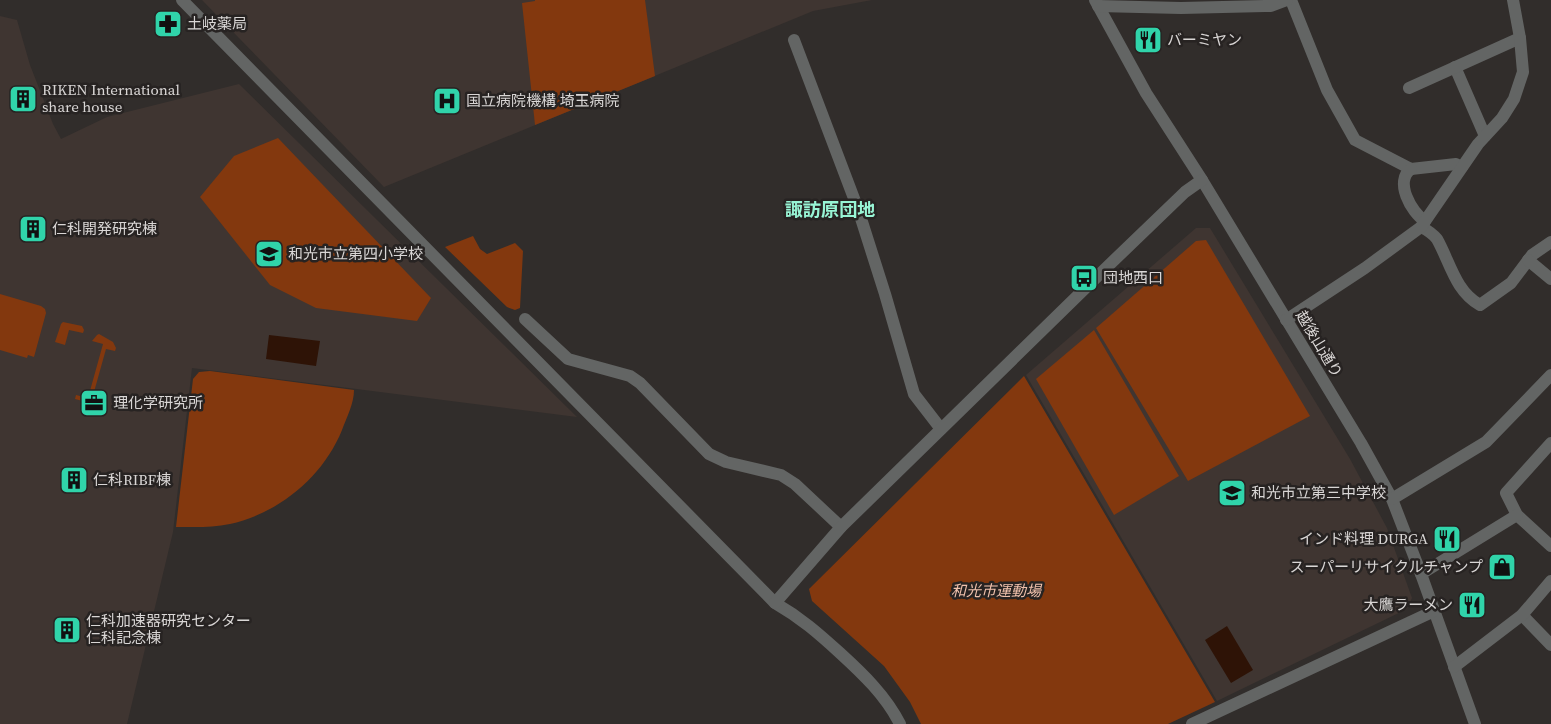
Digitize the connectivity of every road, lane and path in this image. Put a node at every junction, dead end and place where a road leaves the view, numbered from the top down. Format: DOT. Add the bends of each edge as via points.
graph roads {
  1 [pos="182,0"];
  2 [pos="1289,0"];
  3 [pos="1513,0"];
  4 [pos="1096,3"];
  5 [pos="1209,4"];
  6 [pos="1520,38"];
  7 [pos="794,40"];
  8 [pos="1455,67"];
  9 [pos="1409,88"];
  10 [pos="1485,136"];
  11 [pos="1462,167"];
  12 [pos="1411,169"];
  13 [pos="1202,180"];
  14 [pos="1423,224"];
  15 [pos="1551,242"];
  16 [pos="1528,260"];
  17 [pos="1551,279"];
  18 [pos="525,319"];
  19 [pos="1286,320"];
  20 [pos="1551,375"];
  21 [pos="941,429"];
  22 [pos="1551,443"];
  23 [pos="1392,500"];
  24 [pos="1517,514"];
  25 [pos="841,527"];
  26 [pos="1551,546"];
  27 [pos="1421,574"];
  28 [pos="1551,581"];
  29 [pos="775,603"];
  30 [pos="1434,611"];
  31 [pos="1522,615"];
  32 [pos="1551,645"];
  33 [pos="1454,667"];
  34 [pos="900,724"];
  35 [pos="1192,724"];
  36 [pos="1475,724"];
  1 -- 29 [label="street"];
  2 -- 5 [label="street" via="1271,6"];
  2 -- 12 [label="street" via="1327,90 1355,140"];
  3 -- 6 [label="street"];
  4 -- 5 [label="street"];
  4 -- 13 [label="street, 越後山通り" via="1146,93"];
  6 -- 8 [label="street"];
  6 -- 10 [label="street" via="1524,72 1502,118"];
  7 -- 21 [label="street" via="858,209 914,394"];
  8 -- 9 [label="street"];
  8 -- 10 [label="street"];
  10 -- 11 [label="street"];
  11 -- 12 [label="street" via="1456,164"];
  11 -- 14 [label="street"];
  12 -- 14 [label="street" via="1405,179 1405,191 1413,211"];
  13 -- 19 [label="street, 越後山通り"];
  13 -- 21 [label="street" via="1184,192"];
  14 -- 16 [label="street" via="1437,240 1462,289 1480,305 1511,283"];
  14 -- 19 [label="street" via="1365,268"];
  15 -- 16 [label="street"];
  16 -- 17 [label="street"];
  18 -- 25 [label="street" via="568,359 630,376 640,383 709,454 726,462 781,475"];
  19 -- 23 [label="street, 越後山通り"];
  20 -- 23 [label="street" via="1486,442"];
  21 -- 25 [label="street"];
  22 -- 24 [label="street" via="1506,492"];
  23 -- 27 [label="street, 越後山通り"];
  24 -- 26 [label="street"];
  24 -- 27 [label="street"];
  25 -- 29 [label="street"];
  27 -- 30 [label="street, 越後山通り"];
  28 -- 31 [label="street"];
  29 -- 34 [label="street" via="806,622 857,669 879,692"];
  30 -- 33 [label="street, 越後山通り"];
  30 -- 35 [label="street"];
  31 -- 32 [label="street"];
  31 -- 33 [label="street"];
  33 -- 36 [label="street, 越後山通り"];
}
